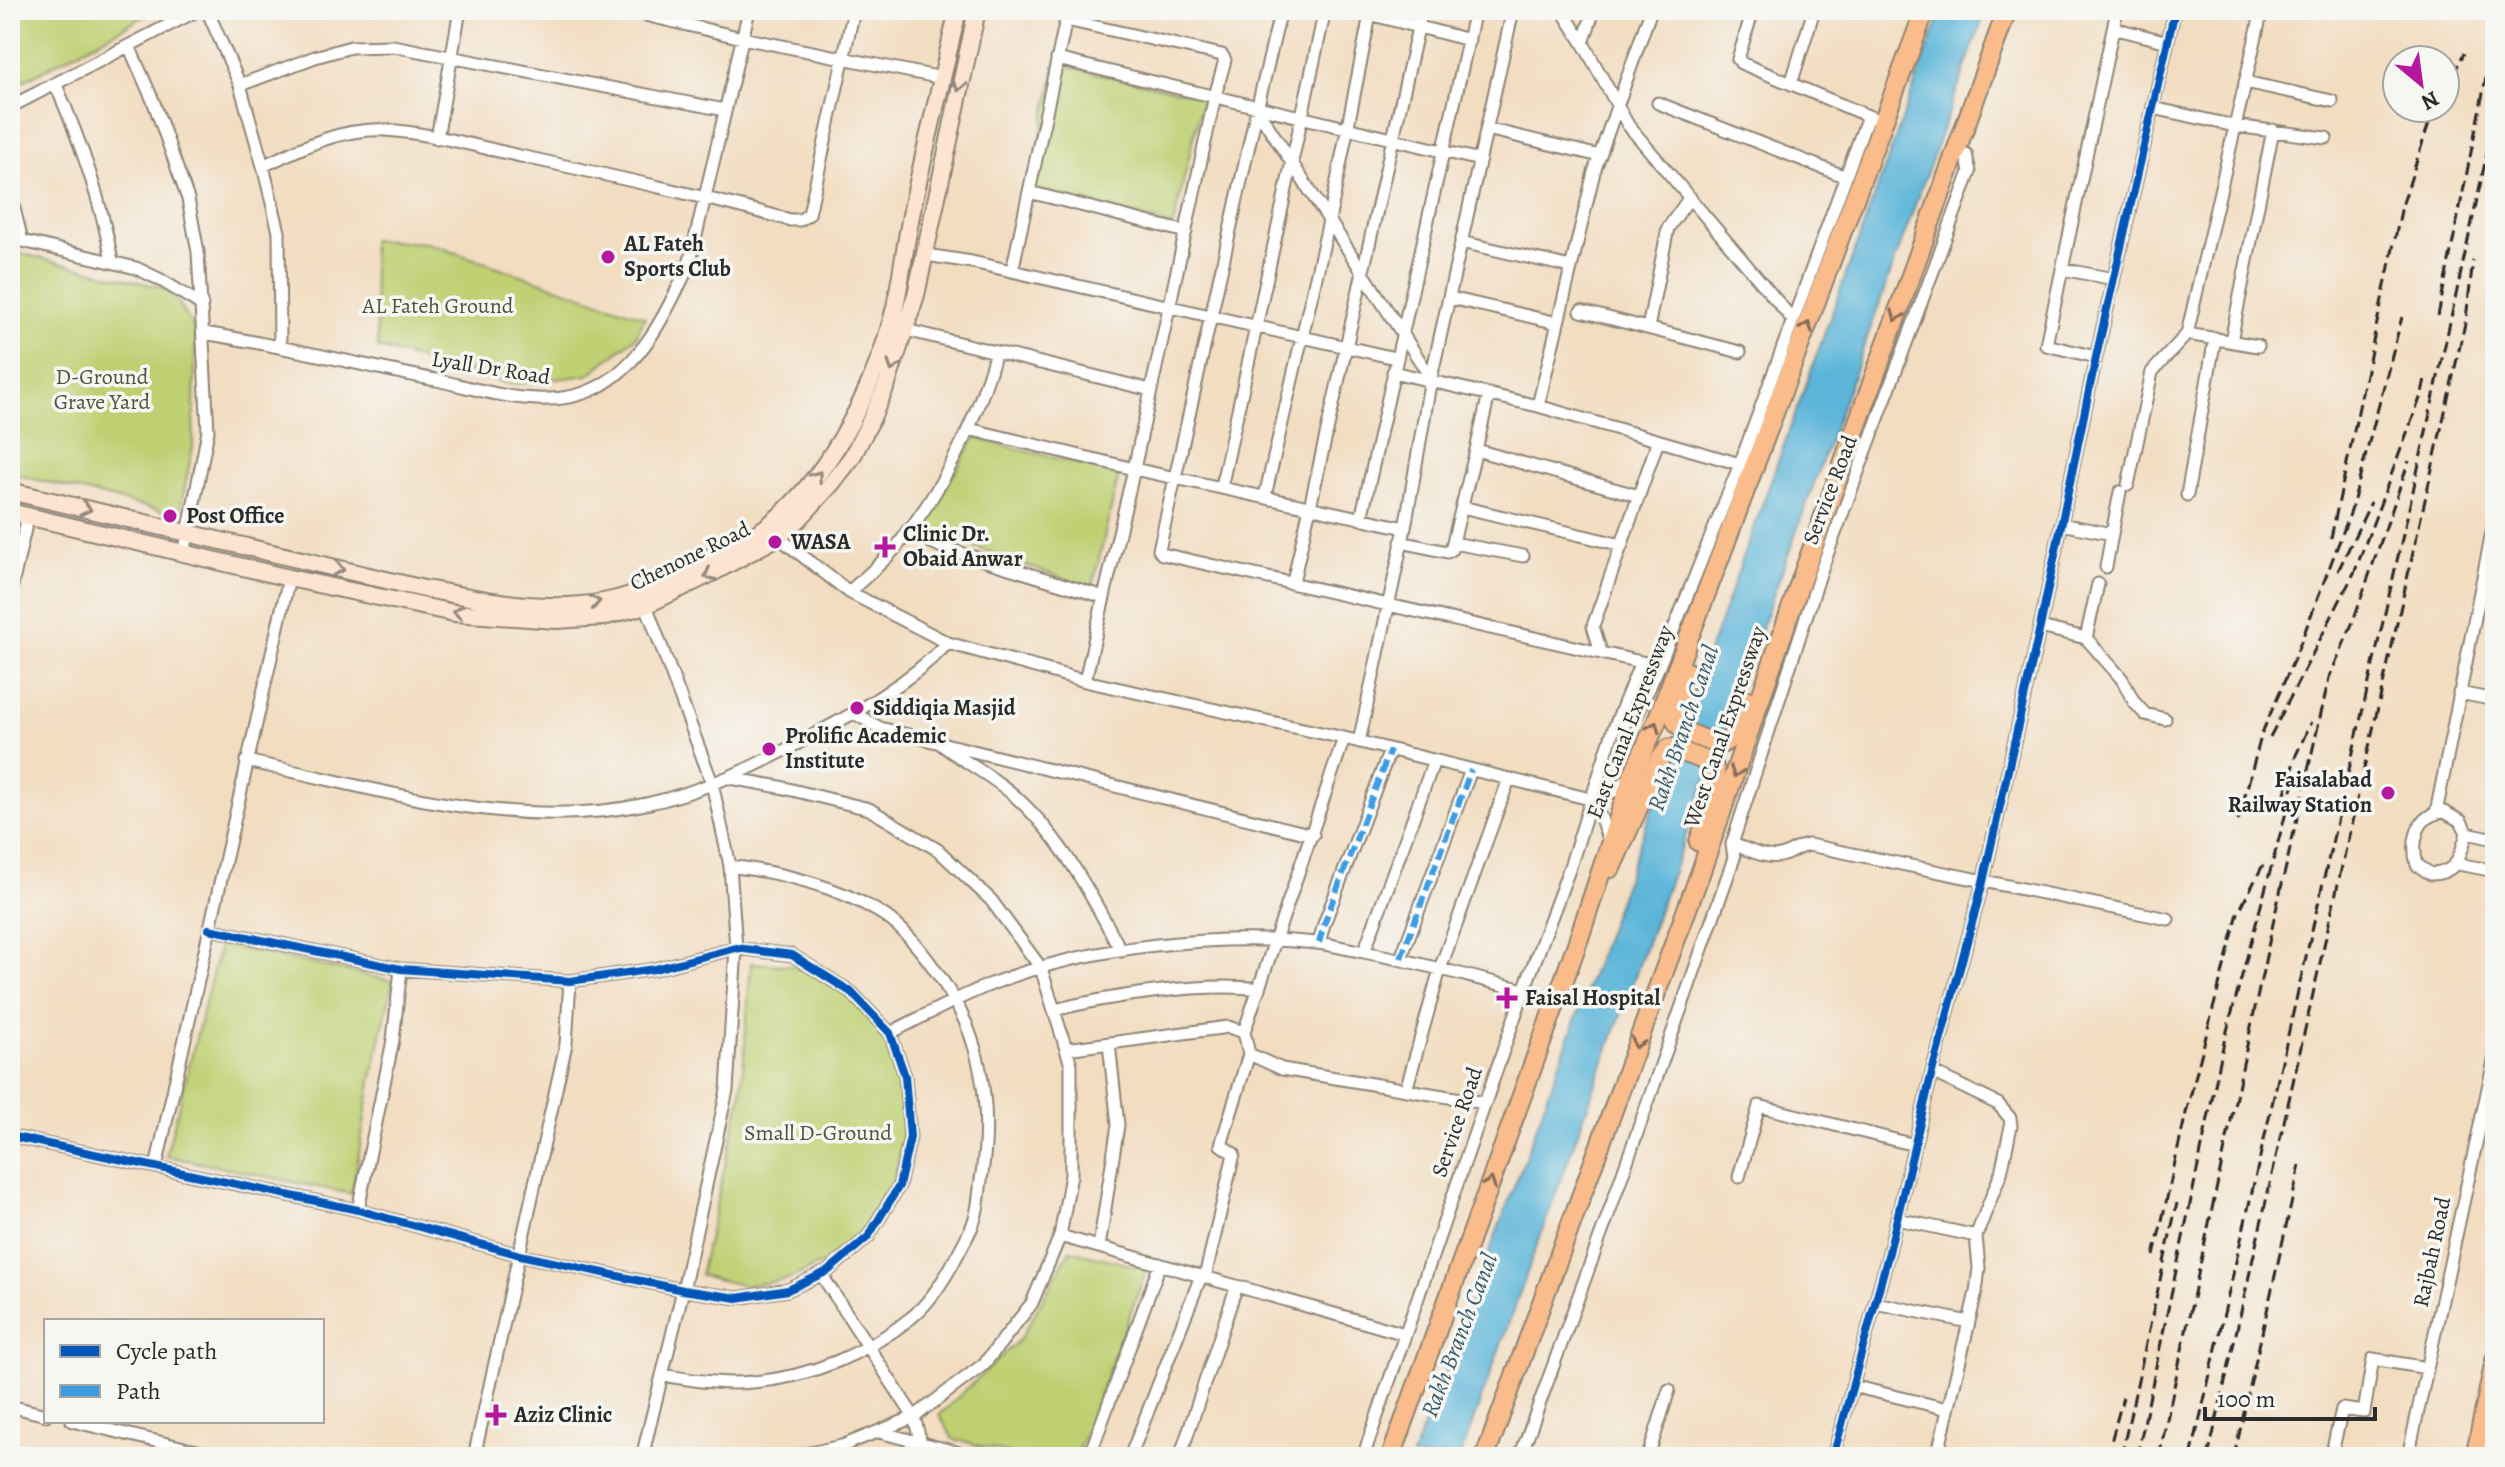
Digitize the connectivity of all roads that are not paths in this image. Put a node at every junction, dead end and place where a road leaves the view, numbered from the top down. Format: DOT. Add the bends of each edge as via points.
graph roads {
  1 [pos="198,10"];
  2 [pos="207,10"];
  3 [pos="460,10"];
  4 [pos="624,10"];
  5 [pos="749,10"];
  6 [pos="854,10"];
  7 [pos="958,10"];
  8 [pos="977,10"];
  9 [pos="1281,10"];
  10 [pos="1325,10"];
  11 [pos="1354,10"];
  12 [pos="1422,10"];
  13 [pos="1475,10"];
  14 [pos="1513,10"];
  15 [pos="1562,10"];
  16 [pos="1594,10"];
  17 [pos="1651,10"];
  18 [pos="1753,10"];
  19 [pos="1814,10"];
  20 [pos="1916,10"];
  21 [pos="1925,10"];
  22 [pos="2007,10"];
  23 [pos="2019,10"];
  24 [pos="2117,10"];
  25 [pos="2175,10"];
  26 [pos="2262,10"];
  27 [pos="1370,12"];
  28 [pos="650,13"];
  29 [pos="1067,15"];
  30 [pos="1419,26"];
  31 [pos="2113,28"];
  32 [pos="742,38"];
  33 [pos="1469,40"];
  34 [pos="2168,42"];
  35 [pos="1583,43"];
  36 [pos="129,46"];
  37 [pos="450,57"];
  38 [pos="844,58"];
  39 [pos="1057,59"];
  40 [pos="942,78"];
  41 [pos="2245,82"];
  42 [pos="1791,84"];
  43 [pos="56,85"];
  44 [pos="240,85"];
  45 [pos="1215,96"];
  46 [pos="2332,101"];
  47 [pos="1658,103"];
  48 [pos="1616,104"];
  49 [pos="10,107"];
  50 [pos="2153,108"];
  51 [pos="1257,109"];
  52 [pos="725,110"];
  53 [pos="1301,119"];
  54 [pos="1875,119"];
  55 [pos="2235,126"];
  56 [pos="1346,128"];
  57 [pos="1487,129"];
  58 [pos="2273,130"];
  59 [pos="437,138"];
  60 [pos="2326,138"];
  61 [pos="1393,140"];
  62 [pos="1443,152"];
  63 [pos="1966,154"];
  64 [pos="1600,156"];
  65 [pos="1480,160"];
  66 [pos="1292,163"];
  67 [pos="263,166"];
  68 [pos="1846,177"];
  69 [pos="10,192"];
  70 [pos="1029,192"];
  71 [pos="705,197"];
  72 [pos="1690,197"];
  73 [pos="1329,221"];
  74 [pos="1186,232"];
  75 [pos="16,239"];
  76 [pos="1461,242"];
  77 [pos="1924,243"];
  78 [pos="926,255"];
  79 [pos="112,261"];
  80 [pos="1571,267"];
  81 [pos="2062,269"];
  82 [pos="1012,271"];
  83 [pos="1363,272"];
  84 [pos="2114,279"];
  85 [pos="1450,298"];
  86 [pos="202,305"];
  87 [pos="1169,307"];
  88 [pos="1581,311"];
  89 [pos="1212,317"];
  90 [pos="1793,320"];
  91 [pos="1558,323"];
  92 [pos="1256,326"];
  93 [pos="1648,328"];
  94 [pos="906,330"];
  95 [pos="1402,332"];
  96 [pos="204,333"];
  97 [pos="2187,334"];
  98 [pos="1302,337"];
  99 [pos="2215,338"];
  100 [pos="2231,341"];
  101 [pos="280,346"];
  102 [pos="2258,346"];
  103 [pos="1346,347"];
  104 [pos="996,352"];
  105 [pos="1740,352"];
  106 [pos="2096,357"];
  107 [pos="1395,358"];
  108 [pos="1393,372"];
  109 [pos="1431,380"];
  110 [pos="1151,390"];
  111 [pos="1489,394"];
  112 [pos="1538,406"];
  113 [pos="969,429"];
  114 [pos="1658,441"];
  115 [pos="1476,450"];
  116 [pos="1740,464"];
  117 [pos="1134,469"];
  118 [pos="1175,478"];
  119 [pos="1221,488"];
  120 [pos="10,491"];
  121 [pos="2187,495"];
  122 [pos="1265,496"];
  123 [pos="1639,496"];
  124 [pos="1309,507"];
  125 [pos="1462,507"];
  126 [pos="10,512"];
  127 [pos="28,516"];
  128 [pos="2495,517"];
  129 [pos="1361,519"];
  130 [pos="2061,524"];
  131 [pos="1405,528"];
  132 [pos="907,531"];
  133 [pos="772,532"];
  134 [pos="188,534"];
  135 [pos="2112,534"];
  136 [pos="1401,542"];
  137 [pos="1453,543"];
  138 [pos="1725,544"];
  139 [pos="1622,545"];
  140 [pos="184,554"];
  141 [pos="1523,556"];
  142 [pos="2106,567"];
  143 [pos="1802,577"];
  144 [pos="289,578"];
  145 [pos="1293,582"];
  146 [pos="2098,584"];
  147 [pos="849,592"];
  148 [pos="10,594"];
  149 [pos="1104,597"];
  150 [pos="1389,604"];
  151 [pos="646,605"];
  152 [pos="2040,627"];
  153 [pos="2086,638"];
  154 [pos="948,643"];
  155 [pos="1601,652"];
  156 [pos="1641,662"];
  157 [pos="1659,666"];
  158 [pos="1085,681"];
  159 [pos="2459,693"];
  160 [pos="2495,700"];
  161 [pos="854,713"];
  162 [pos="2165,719"];
  163 [pos="1614,728"];
  164 [pos="1344,738"];
  165 [pos="938,742"];
  166 [pos="1359,742"];
  167 [pos="1390,750"];
  168 [pos="246,761"];
  169 [pos="1434,761"];
  170 [pos="1471,770"];
  171 [pos="1633,775"];
  172 [pos="730,778"];
  173 [pos="1509,779"];
  174 [pos="712,783"];
  175 [pos="1590,799"];
  176 [pos="2436,813"];
  177 [pos="2467,833"];
  178 [pos="1313,835"];
  179 [pos="2495,839"];
  180 [pos="1609,842"];
  181 [pos="1732,844"];
  182 [pos="2458,864"];
  183 [pos="730,866"];
  184 [pos="2495,871"];
  185 [pos="1983,882"];
  186 [pos="2168,919"];
  187 [pos="209,929"];
  188 [pos="1274,940"];
  189 [pos="1578,941"];
  190 [pos="1319,943"];
  191 [pos="736,948"];
  192 [pos="1121,951"];
  193 [pos="1364,952"];
  194 [pos="1401,958"];
  195 [pos="1041,968"];
  196 [pos="401,969"];
  197 [pos="1440,969"];
  198 [pos="1661,979"];
  199 [pos="570,981"];
  200 [pos="1259,989"];
  201 [pos="1524,990"];
  202 [pos="956,1000"];
  203 [pos="1054,1010"];
  204 [pos="1244,1032"];
  205 [pos="890,1033"];
  206 [pos="1109,1044"];
  207 [pos="1066,1049"];
  208 [pos="1249,1054"];
  209 [pos="2495,1056"];
  210 [pos="1932,1072"];
  211 [pos="1406,1090"];
  212 [pos="1485,1103"];
  213 [pos="10,1136"];
  214 [pos="1915,1145"];
  215 [pos="156,1167"];
  216 [pos="1739,1177"];
  217 [pos="358,1210"];
  218 [pos="1897,1219"];
  219 [pos="1060,1236"];
  220 [pos="1976,1236"];
  221 [pos="1099,1247"];
  222 [pos="520,1255"];
  223 [pos="1464,1256"];
  224 [pos="1160,1264"];
  225 [pos="821,1274"];
  226 [pos="1203,1277"];
  227 [pos="1236,1288"];
  228 [pos="683,1290"];
  229 [pos="1875,1303"];
  230 [pos="1969,1322"];
  231 [pos="1405,1334"];
  232 [pos="868,1347"];
  233 [pos="2495,1360"];
  234 [pos="2427,1368"];
  235 [pos="662,1375"];
  236 [pos="1852,1386"];
  237 [pos="1669,1390"];
  238 [pos="10,1406"];
  239 [pos="1948,1409"];
  240 [pos="44,1414"];
  241 [pos="914,1417"];
  242 [pos="80,1423"];
  243 [pos="878,1432"];
  244 [pos="921,1443"];
  245 [pos="2495,1447"];
  246 [pos="798,1456"];
  247 [pos="222,1457"];
  248 [pos="474,1457"];
  249 [pos="642,1457"];
  250 [pos="975,1457"];
  251 [pos="1089,1457"];
  252 [pos="1130,1457"];
  253 [pos="1180,1457"];
  254 [pos="1363,1457"];
  255 [pos="1385,1457"];
  256 [pos="1391,1457"];
  257 [pos="1488,1457"];
  258 [pos="1520,1457"];
  259 [pos="1648,1457"];
  260 [pos="1833,1457"];
  261 [pos="1937,1457"];
  262 [pos="2331,1457"];
  263 [pos="2408,1457"];
  264 [pos="2475,1457"];
  265 [pos="2493,1457"];
  1 -- 36 [label="street"];
  2 -- 44 [label="street"];
  3 -- 37 [label="street"];
  4 -- 28 [label="street"];
  5 -- 32 [label="street, Lyall Dr Road"];
  6 -- 38 [label="street"];
  7 -- 40 [label="street, Chenone Road"];
  8 -- 78 [label="street, Chenone Road, one-way"];
  9 -- 51 [label="street"];
  10 -- 53 [label="street"];
  11 -- 27 [label="street"];
  12 -- 30 [label="street"];
  13 -- 33 [label="street"];
  14 -- 57 [label="street"];
  15 -- 35 [label="street"];
  16 -- 35 [label="street"];
  17 -- 48 [label="street"];
  18 -- 42 [label="street" via="1738,59"];
  19 -- 42 [label="street"];
  20 -- 54 [label="main road"];
  21 -- 54 [label="main road, East Canal Expressway"];
  22 -- 77 [label="main road, West Canal Expressway"];
  23 -- 63 [label="main road"];
  24 -- 31 [label="street"];
  25 -- 34 [label="street"];
  26 -- 41 [label="street"];
  27 -- 30 [label="street"];
  27 -- 56 [label="street"];
  28 -- 32 [label="street"];
  29 -- 39 [label="street"];
  29 -- 45 [label="street" via="1222,55"];
  30 -- 33 [label="street"];
  30 -- 61 [label="street"];
  31 -- 34 [label="street"];
  31 -- 81 [label="street"];
  32 -- 38 [label="street"];
  32 -- 52 [label="street, Lyall Dr Road"];
  33 -- 62 [label="street"];
  34 -- 50 [label="street"];
  35 -- 48 [label="street"];
  36 -- 43 [label="street"];
  36 -- 86 [label="street" via="188,199"];
  37 -- 44 [label="street" via="393,46 351,47"];
  37 -- 52 [label="street"];
  37 -- 59 [label="street"];
  38 -- 40 [label="street"];
  38 -- 71 [label="street" via="809,214 790,220"];
  39 -- 45 [label="street"];
  39 -- 70 [label="street"];
  133 -- 40 [label="street, Chenone Road, one-way" via="830,459 867,386 894,308"];
  41 -- 46 [label="street"];
  41 -- 55 [label="street"];
  42 -- 54 [label="street"];
  43 -- 49 [label="street"];
  43 -- 79 [label="street" via="91,174"];
  44 -- 67 [label="street"];
  45 -- 51 [label="street"];
  45 -- 74 [label="street"];
  47 -- 68 [label="street"];
  48 -- 64 [label="street"];
  48 -- 72 [label="street" via="1643,145"];
  50 -- 55 [label="street"];
  50 -- 84 [label="street"];
  51 -- 53 [label="street"];
  51 -- 66 [label="street"];
  51 -- 89 [label="street"];
  52 -- 71 [label="street, Lyall Dr Road"];
  53 -- 56 [label="street"];
  53 -- 66 [label="street"];
  54 -- 68 [label="street"];
  138 -- 54 [label="main road, East Canal Expressway, one-way"];
  55 -- 58 [label="street"];
  55 -- 97 [label="street"];
  56 -- 61 [label="street"];
  56 -- 73 [label="street"];
  57 -- 64 [label="street"];
  57 -- 65 [label="street"];
  58 -- 60 [label="street"];
  58 -- 100 [label="street"];
  59 -- 67 [label="street" via="384,130 350,133 314,142"];
  59 -- 71 [label="street"];
  61 -- 62 [label="street"];
  61 -- 83 [label="street"];
  62 -- 65 [label="street"];
  62 -- 95 [label="street"];
  63 -- 77 [label="main road"];
  63 -- 181 [label="street, Service Road" via="1970,172 1821,571"];
  64 -- 80 [label="street"];
  65 -- 76 [label="street"];
  66 -- 73 [label="street"];
  66 -- 92 [label="street"];
  67 -- 101 [label="street" via="279,232"];
  68 -- 90 [label="street"];
  69 -- 75 [label="street"];
  70 -- 74 [label="street"];
  70 -- 82 [label="street"];
  71 -- 101 [label="street, Lyall Dr Road" via="689,265 647,342 616,376 579,395 512,396"];
  72 -- 90 [label="street"];
  72 -- 93 [label="street" via="1668,228"];
  73 -- 83 [label="street"];
  73 -- 98 [label="street"];
  74 -- 87 [label="street"];
  75 -- 79 [label="street"];
  76 -- 80 [label="street"];
  76 -- 85 [label="street"];
  77 -- 143 [label="main road, West Canal Expressway, one-way"];
  78 -- 82 [label="street"];
  78 -- 94 [label="street, Chenone Road"];
  79 -- 86 [label="street" via="159,279"];
  80 -- 91 [label="street"];
  81 -- 84 [label="street"];
  81 -- 106 [label="street" via="2046,345"];
  82 -- 87 [label="street"];
  83 -- 95 [label="street"];
  83 -- 103 [label="street"];
  84 -- 106 [label="street"];
  85 -- 91 [label="street"];
  85 -- 109 [label="street"];
  86 -- 96 [label="street"];
  87 -- 89 [label="street"];
  87 -- 110 [label="street"];
  88 -- 93 [label="street"];
  89 -- 92 [label="street"];
  89 -- 118 [label="street"];
  90 -- 116 [label="street"];
  91 -- 112 [label="street"];
  92 -- 98 [label="street"];
  92 -- 119 [label="street"];
  93 -- 105 [label="street"];
  94 -- 104 [label="street"];
  94 -- 133 [label="street, Chenone Road, one-way" via="852,457 831,484"];
  95 -- 107 [label="street"];
  95 -- 109 [label="street"];
  96 -- 101 [label="street, Lyall Dr Road"];
  96 -- 134 [label="street" via="208,431"];
  97 -- 99 [label="street"];
  97 -- 135 [label="street" via="2152,372"];
  98 -- 103 [label="street"];
  98 -- 122 [label="street"];
  99 -- 100 [label="street"];
  99 -- 121 [label="street"];
  100 -- 102 [label="street"];
  103 -- 107 [label="street"];
  103 -- 124 [label="street"];
  104 -- 110 [label="street"];
  104 -- 113 [label="street"];
  106 -- 130 [label="street"];
  107 -- 108 [label="street"];
  108 -- 109 [label="street"];
  108 -- 129 [label="street"];
  109 -- 111 [label="street"];
  109 -- 131 [label="street"];
  110 -- 117 [label="street"];
  111 -- 112 [label="street"];
  111 -- 115 [label="street"];
  112 -- 114 [label="street"];
  113 -- 117 [label="street"];
  113 -- 132 [label="street"];
  114 -- 116 [label="street"];
  114 -- 123 [label="street"];
  115 -- 123 [label="street"];
  115 -- 125 [label="street"];
  116 -- 157 [label="street"];
  117 -- 118 [label="street"];
  117 -- 149 [label="street"];
  118 -- 119 [label="street"];
  118 -- 145 [label="street" via="1159,547 1162,554"];
  119 -- 122 [label="street"];
  120 -- 134 [label="street, Chenone Road, one-way"];
  122 -- 124 [label="street"];
  123 -- 139 [label="street"];
  124 -- 129 [label="street"];
  124 -- 145 [label="street"];
  125 -- 137 [label="street"];
  125 -- 139 [label="street"];
  126 -- 127 [label="street, Chenone Road"];
  127 -- 140 [label="street, Chenone Road"];
  127 -- 148 [label="street"];
  128 -- 159 [label="street"];
  129 -- 131 [label="street"];
  130 -- 135 [label="street"];
  130 -- 152 [label="street"];
  131 -- 136 [label="street"];
  132 -- 147 [label="street"];
  132 -- 149 [label="street" via="944,548"];
  134 -- 133 [label="street, Chenone Road, one-way" via="420,588 541,606 581,605 639,591"];
  133 -- 147 [label="street"];
  133 -- 151 [label="street, Chenone Road, one-way" via="714,572"];
  134 -- 140 [label="street"];
  135 -- 142 [label="street"];
  136 -- 137 [label="street" via="1449,552"];
  136 -- 150 [label="street"];
  137 -- 141 [label="street"];
  138 -- 143 [label="main road" via="1675,712 1680,728 1719,744 1733,738"];
  171 -- 138 [label="main road, East Canal Expressway, one-way"];
  139 -- 155 [label="street" via="1593,626"];
  140 -- 144 [label="street, Chenone Road"];
  143 -- 198 [label="main road, West Canal Expressway, one-way"];
  151 -- 144 [label="street, Chenone Road, one-way" via="603,617 557,620 454,613"];
  144 -- 168 [label="street"];
  145 -- 150 [label="street"];
  146 -- 153 [label="street"];
  147 -- 154 [label="street"];
  149 -- 158 [label="street"];
  150 -- 155 [label="street"];
  150 -- 166 [label="street"];
  151 -- 174 [label="street"];
  152 -- 153 [label="street"];
  152 -- 185 [label="street"];
  153 -- 162 [label="street" via="2145,714"];
  154 -- 158 [label="street"];
  154 -- 161 [label="street"];
  155 -- 156 [label="street"];
  156 -- 157 [label="street"];
  156 -- 163 [label="street, Service Road"];
  157 -- 163 [label="street" via="1636,717"];
  158 -- 164 [label="street"];
  159 -- 160 [label="street"];
  159 -- 176 [label="street"];
  161 -- 165 [label="street" via="880,728"];
  161 -- 172 [label="street"];
  163 -- 175 [label="street, Service Road"];
  164 -- 166 [label="street"];
  164 -- 178 [label="street"];
  165 -- 178 [label="street"];
  165 -- 192 [label="street" via="1014,795 1048,829"];
  166 -- 167 [label="street"];
  167 -- 169 [label="street"];
  167 -- 190 [label="street"];
  168 -- 174 [label="street" via="493,810 605,811 649,804"];
  168 -- 187 [label="street"];
  169 -- 170 [label="street"];
  169 -- 193 [label="street"];
  170 -- 173 [label="street"];
  170 -- 194 [label="street"];
  171 -- 175 [label="street" via="1614,791"];
  171 -- 180 [label="main road, East Canal Expressway"];
  172 -- 174 [label="street"];
  172 -- 195 [label="street" via="869,809 938,850 991,900"];
  173 -- 175 [label="street"];
  173 -- 197 [label="street"];
  174 -- 183 [label="street"];
  175 -- 180 [label="street"];
  175 -- 201 [label="street, Service Road"];
  176 -- 177 [label="street" via="2451,814"];
  176 -- 182 [label="street" via="2419,825 2417,865 2431,874 2448,872"];
  177 -- 179 [label="street"];
  177 -- 182 [label="street"];
  178 -- 188 [label="street"];
  180 -- 189 [label="main road, East Canal Expressway"];
  181 -- 185 [label="street" via="1771,858 1809,845"];
  181 -- 258 [label="street, Service Road" via="1734,858"];
  182 -- 184 [label="street"];
  183 -- 191 [label="street"];
  183 -- 202 [label="street" via="778,872 882,913 914,943"];
  185 -- 186 [label="street"];
  185 -- 210 [label="street"];
  187 -- 196 [label="street"];
  187 -- 215 [label="street"];
  188 -- 190 [label="street"];
  188 -- 192 [label="street"];
  188 -- 200 [label="street"];
  189 -- 198 [label="main road" via="1660,759 1672,748 1712,763 1715,785"];
  223 -- 189 [label="main road, East Canal Expressway, one-way"];
  190 -- 193 [label="street"];
  191 -- 199 [label="street" via="655,969"];
  191 -- 205 [label="street" via="792,955 851,992"];
  191 -- 228 [label="street" via="727,1090"];
  192 -- 195 [label="street"];
  193 -- 194 [label="street"];
  194 -- 197 [label="street"];
  195 -- 202 [label="street"];
  195 -- 203 [label="street"];
  196 -- 199 [label="street"];
  196 -- 217 [label="street" via="393,1040"];
  197 -- 201 [label="street"];
  197 -- 211 [label="street"];
  198 -- 257 [label="main road, West Canal Expressway, one-way"];
  199 -- 222 [label="street" via="566,1044"];
  200 -- 203 [label="street" via="1216,987"];
  200 -- 204 [label="street"];
  201 -- 212 [label="street, Service Road"];
  202 -- 205 [label="street"];
  202 -- 232 [label="street" via="977,1052 987,1106 974,1221 948,1273 914,1315"];
  203 -- 207 [label="street"];
  204 -- 206 [label="street" via="1228,1027"];
  204 -- 208 [label="street"];
  205 -- 225 [label="street" via="905,1076 910,1137 899,1186 868,1237"];
  206 -- 207 [label="street"];
  206 -- 221 [label="street" via="1118,1125"];
  207 -- 219 [label="street" via="1071,1065 1071,1175"];
  208 -- 211 [label="street" via="1282,1069"];
  208 -- 226 [label="street" via="1221,1145 1234,1154"];
  209 -- 234 [label="street, Rajbah Road"];
  210 -- 214 [label="street"];
  210 -- 220 [label="street" via="1998,1104 2010,1118 2001,1173"];
  211 -- 212 [label="street"];
  212 -- 231 [label="street, Service Road"];
  213 -- 215 [label="street"];
  214 -- 216 [label="street" via="1759,1106"];
  214 -- 218 [label="street"];
  215 -- 217 [label="street"];
  217 -- 222 [label="street"];
  218 -- 220 [label="street"];
  218 -- 229 [label="street"];
  219 -- 221 [label="street"];
  219 -- 241 [label="street" via="1032,1303 984,1364"];
  220 -- 230 [label="street" via="1979,1268"];
  221 -- 224 [label="street"];
  222 -- 228 [label="street"];
  222 -- 248 [label="street"];
  223 -- 255 [label="main road"];
  223 -- 256 [label="main road, East Canal Expressway"];
  224 -- 226 [label="street"];
  224 -- 251 [label="street"];
  225 -- 228 [label="street" via="788,1290 737,1298"];
  225 -- 232 [label="street"];
  226 -- 227 [label="street"];
  226 -- 252 [label="street"];
  227 -- 231 [label="street"];
  227 -- 253 [label="street"];
  228 -- 235 [label="street"];
  229 -- 230 [label="street"];
  229 -- 236 [label="street"];
  230 -- 239 [label="street"];
  231 -- 254 [label="street, Service Road"];
  232 -- 235 [label="street" via="818,1369 753,1382 712,1383"];
  232 -- 241 [label="street"];
  233 -- 264 [label="main road"];
  234 -- 262 [label="street" via="2373,1359 2364,1412 2342,1409"];
  234 -- 263 [label="street, Rajbah Road"];
  235 -- 249 [label="street"];
  236 -- 239 [label="street"];
  236 -- 260 [label="street"];
  237 -- 259 [label="street"];
  238 -- 240 [label="street"];
  239 -- 261 [label="street"];
  241 -- 243 [label="street"];
  241 -- 244 [label="street"];
  242 -- 247 [label="street"];
  243 -- 244 [label="street"];
  243 -- 246 [label="street"];
  244 -- 250 [label="street"];
  245 -- 265 [label="main road"];
}
